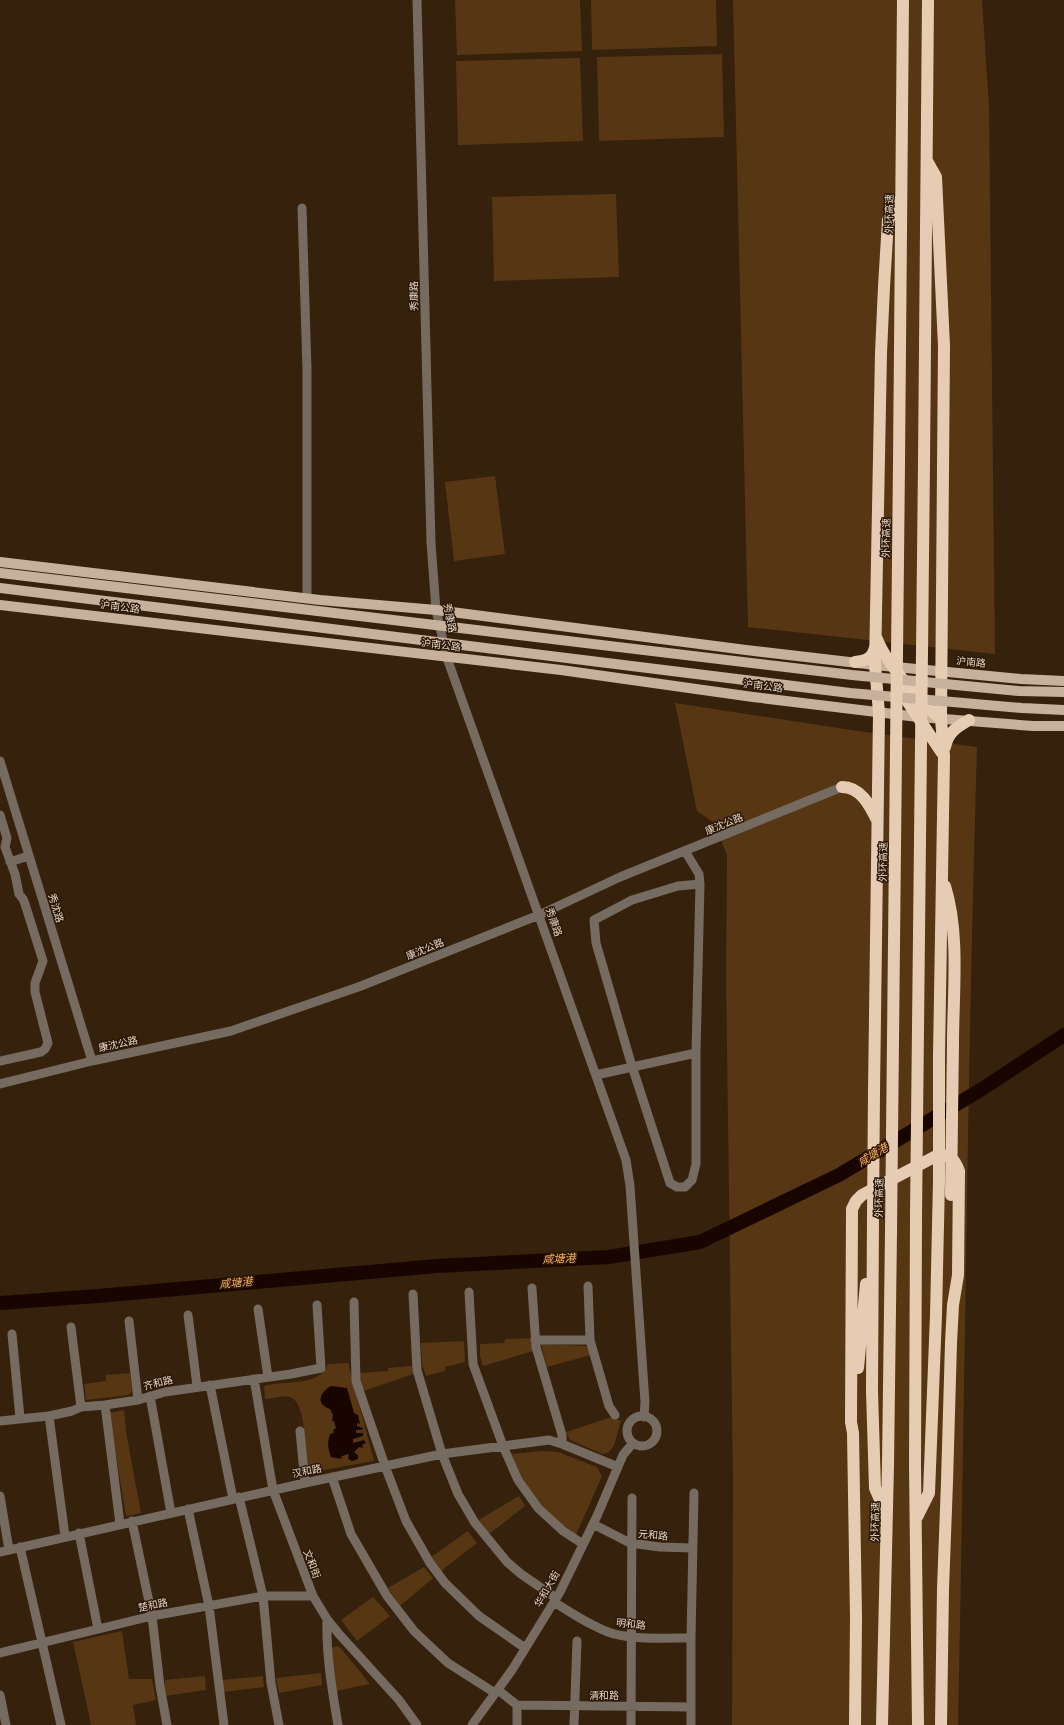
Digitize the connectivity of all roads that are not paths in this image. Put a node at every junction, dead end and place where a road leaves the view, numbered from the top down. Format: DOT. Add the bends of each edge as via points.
graph roads {
  1 [pos="417,0"];
  2 [pos="903,0"];
  3 [pos="928,0"];
  4 [pos="927,161"];
  5 [pos="901,198"];
  6 [pos="302,208"];
  7 [pos="0,562"];
  8 [pos="0,573"];
  9 [pos="0,588"];
  10 [pos="307,598"];
  11 [pos="0,605"];
  12 [pos="436,610"];
  13 [pos="877,638"];
  14 [pos="447,658"];
  15 [pos="855,662"];
  16 [pos="875,665"];
  17 [pos="895,667"];
  18 [pos="942,671"];
  19 [pos="1064,681"];
  20 [pos="1064,692"];
  21 [pos="1064,710"];
  22 [pos="879,713"];
  23 [pos="918,717"];
  24 [pos="941,719"];
  25 [pos="969,720"];
  26 [pos="1064,726"];
  27 [pos="944,756"];
  28 [pos="0,761"];
  29 [pos="842,787"];
  30 [pos="0,815"];
  31 [pos="878,821"];
  32 [pos="686,851"];
  33 [pos="28,856"];
  34 [pos="10,862"];
  35 [pos="32,869"];
  36 [pos="15,874"];
  37 [pos="942,876"];
  38 [pos="700,884"];
  39 [pos="539,915"];
  40 [pos="696,1053"];
  41 [pos="0,1061"];
  42 [pos="92,1061"];
  43 [pos="632,1066"];
  44 [pos="596,1075"];
  45 [pos="0,1084"];
  46 [pos="873,1262"];
  47 [pos="950,1281"];
  48 [pos="588,1286"];
  49 [pos="532,1288"];
  50 [pos="469,1292"];
  51 [pos="413,1294"];
  52 [pos="354,1302"];
  53 [pos="953,1304"];
  54 [pos="317,1305"];
  55 [pos="258,1310"];
  56 [pos="188,1315"];
  57 [pos="128,1321"];
  58 [pos="71,1327"];
  59 [pos="12,1334"];
  60 [pos="536,1340"];
  61 [pos="590,1340"];
  62 [pos="936,1340"];
  63 [pos="268,1377"];
  64 [pos="254,1379"];
  65 [pos="210,1385"];
  66 [pos="197,1386"];
  67 [pos="150,1396"];
  68 [pos="138,1400"];
  69 [pos="105,1405"];
  70 [pos="81,1407"];
  71 [pos="615,1415"];
  72 [pos="49,1416"];
  73 [pos="644,1417"];
  74 [pos="20,1418"];
  75 [pos="0,1421"];
  76 [pos="300,1430"];
  77 [pos="853,1433"];
  78 [pos="633,1443"];
  79 [pos="562,1444"];
  80 [pos="503,1446"];
  81 [pos="442,1454"];
  82 [pos="385,1466"];
  83 [pos="618,1467"];
  84 [pos="332,1477"];
  85 [pos="305,1483"];
  86 [pos="273,1490"];
  87 [pos="694,1493"];
  88 [pos="0,1496"];
  89 [pos="236,1498"];
  90 [pos="632,1498"];
  91 [pos="188,1509"];
  92 [pos="170,1513"];
  93 [pos="887,1516"];
  94 [pos="915,1520"];
  95 [pos="132,1521"];
  96 [pos="120,1524"];
  97 [pos="593,1524"];
  98 [pos="79,1533"];
  99 [pos="65,1536"];
  100 [pos="630,1543"];
  101 [pos="583,1544"];
  102 [pos="20,1548"];
  103 [pos="692,1548"];
  104 [pos="4,1551"];
  105 [pos="263,1596"];
  106 [pos="313,1596"];
  107 [pos="555,1600"];
  108 [pos="209,1606"];
  109 [pos="152,1616"];
  110 [pos="327,1619"];
  111 [pos="98,1629"];
  112 [pos="630,1636"];
  113 [pos="691,1638"];
  114 [pos="577,1641"];
  115 [pos="42,1643"];
  116 [pos="525,1648"];
  117 [pos="0,1653"];
  118 [pos="496,1692"];
  119 [pos="0,1696"];
  120 [pos="518,1705"];
  121 [pos="574,1706"];
  122 [pos="631,1706"];
  123 [pos="691,1707"];
  124 [pos="6,1725"];
  125 [pos="61,1725"];
  126 [pos="167,1725"];
  127 [pos="224,1725"];
  128 [pos="278,1725"];
  129 [pos="338,1725"];
  130 [pos="417,1725"];
  131 [pos="472,1725"];
  132 [pos="517,1725"];
  133 [pos="574,1725"];
  134 [pos="631,1725"];
  135 [pos="691,1725"];
  136 [pos="855,1725"];
  137 [pos="882,1725"];
  138 [pos="918,1725"];
  139 [pos="941,1725"];
  1 -- 12 [label="street, 秀康路" via="431,543"];
  2 -- 5 [label="highway, 外环高速"];
  3 -- 4 [label="highway"];
  4 -- 18 [label="highway" via="936,178 943,294"];
  4 -- 94 [label="highway, bridge"];
  5 -- 13 [label="highway" via="888,220 884,293 880,380"];
  5 -- 93 [label="highway, 外环高速, bridge"];
  6 -- 10 [label="street" via="308,369"];
  7 -- 10 [label="main road"];
  8 -- 20 [label="main road, bridge" via="852,675 1019,691"];
  9 -- 21 [label="main road, bridge" via="850,693"];
  10 -- 12 [label="main road"];
  11 -- 14 [label="main road, 沪南公路"];
  12 -- 14 [label="street, 秀康路"];
  12 -- 15 [label="main road"];
  13 -- 15 [label="highway" via="872,655 868,659"];
  13 -- 16 [label="highway"];
  13 -- 17 [label="highway" via="881,649"];
  14 -- 22 [label="main road, 沪南公路" via="561,670"];
  14 -- 39 [label="street, 秀康路"];
  15 -- 16 [label="main road"];
  16 -- 17 [label="main road, 沪南路"];
  16 -- 22 [label="highway"];
  16 -- 23 [label="highway" via="899,689"];
  17 -- 18 [label="main road, 沪南路"];
  17 -- 24 [label="highway" via="928,708"];
  18 -- 19 [label="main road, 沪南路"];
  18 -- 24 [label="highway"];
  22 -- 23 [label="main road"];
  22 -- 31 [label="highway"];
  23 -- 24 [label="main road"];
  23 -- 27 [label="highway"];
  24 -- 25 [label="main road"];
  24 -- 27 [label="highway"];
  25 -- 26 [label="main road"];
  25 -- 27 [label="highway" via="953,729 946,742"];
  27 -- 37 [label="highway"];
  28 -- 33 [label="street, 秀沈路"];
  29 -- 31 [label="highway" via="855,790 871,808"];
  29 -- 32 [label="street, 康沈公路"];
  30 -- 34 [label="street" via="7,838 5,848"];
  31 -- 46 [label="highway, bridge"];
  32 -- 38 [label="street" via="699,874"];
  32 -- 39 [label="street, 康沈公路"];
  33 -- 34 [label="street"];
  33 -- 35 [label="street, 秀沈路"];
  34 -- 36 [label="street"];
  35 -- 36 [label="street"];
  35 -- 42 [label="street, 秀沈路"];
  36 -- 41 [label="street" via="19,894 23,899 43,961 35,983 35,992 48,1043 41,1052"];
  37 -- 47 [label="highway, bridge" via="950,903 952,926"];
  37 -- 62 [label="highway, bridge"];
  38 -- 40 [label="street"];
  38 -- 43 [label="street" via="678,886 632,900 594,920 596,943"];
  39 -- 42 [label="street, 康沈公路" via="361,986 231,1031"];
  39 -- 44 [label="street, 秀康路"];
  40 -- 43 [label="street"];
  40 -- 43 [label="street" via="696,1164 692,1180 685,1187 677,1187 670,1183"];
  42 -- 45 [label="street, 康沈公路"];
  43 -- 44 [label="street"];
  44 -- 73 [label="street, 秀康路" via="626,1160 630,1186"];
  46 -- 77 [label="highway" via="866,1286"];
  46 -- 93 [label="highway" via="872,1391 875,1488"];
  47 -- 53 [label="highway"];
  47 -- 62 [label="highway"];
  48 -- 61 [label="street"];
  49 -- 60 [label="street"];
  50 -- 80 [label="street" via="473,1364"];
  51 -- 81 [label="street, 明和路" via="417,1370"];
  52 -- 82 [label="street" via="356,1381"];
  53 -- 77 [label="highway" via="958,1274 959,1171 956,1161 947,1155 938,1155 862,1195 852,1209"];
  53 -- 139 [label="highway" via="943,1581"];
  54 -- 63 [label="street, 齐和路" via="321,1368"];
  55 -- 63 [label="street"];
  56 -- 66 [label="street"];
  57 -- 68 [label="street"];
  58 -- 70 [label="street"];
  59 -- 74 [label="street"];
  60 -- 61 [label="street"];
  60 -- 79 [label="street" via="562,1435"];
  61 -- 71 [label="street" via="609,1406"];
  62 -- 94 [label="highway" via="929,1494"];
  63 -- 64 [label="street, 齐和路"];
  64 -- 65 [label="street, 齐和路"];
  64 -- 86 [label="street, 文和街"];
  65 -- 66 [label="street, 齐和路"];
  65 -- 89 [label="street"];
  66 -- 67 [label="street, 齐和路"];
  67 -- 68 [label="street, 齐和路"];
  67 -- 92 [label="street"];
  68 -- 69 [label="street, 齐和路"];
  69 -- 70 [label="street, 齐和路"];
  69 -- 96 [label="street"];
  70 -- 72 [label="street, 齐和路"];
  72 -- 74 [label="street, 齐和路"];
  72 -- 99 [label="street"];
  73 -- 78 [label="street" via="638,1417 629,1425 628,1436"];
  73 -- 78 [label="street" via="656,1425 656,1438 646,1446"];
  74 -- 75 [label="street, 齐和路"];
  76 -- 85 [label="street"];
  77 -- 136 [label="highway"];
  78 -- 83 [label="street, 华和大街" via="623,1455"];
  79 -- 80 [label="street, 汉和路" via="548,1440"];
  79 -- 83 [label="street, 汉和路"];
  80 -- 81 [label="street, 汉和路"];
  80 -- 101 [label="street" via="518,1480 538,1508 563,1531"];
  81 -- 82 [label="street, 汉和路"];
  81 -- 107 [label="street, 明和路" via="458,1494 475,1524 507,1562"];
  82 -- 84 [label="street, 汉和路"];
  82 -- 116 [label="street" via="406,1521 430,1563 445,1583 479,1616"];
  83 -- 97 [label="street, 华和大街"];
  84 -- 85 [label="street, 汉和路"];
  84 -- 118 [label="street" via="351,1534 387,1596 414,1631 448,1663"];
  85 -- 86 [label="street, 汉和路"];
  86 -- 89 [label="street, 汉和路"];
  86 -- 106 [label="street, 文和街"];
  87 -- 103 [label="street"];
  88 -- 104 [label="street"];
  89 -- 91 [label="street, 汉和路"];
  89 -- 105 [label="street"];
  90 -- 100 [label="street"];
  91 -- 92 [label="street, 汉和路"];
  91 -- 108 [label="street"];
  92 -- 95 [label="street, 汉和路"];
  93 -- 137 [label="highway, 外环高速"];
  94 -- 138 [label="highway"];
  95 -- 96 [label="street, 汉和路"];
  95 -- 109 [label="street"];
  96 -- 98 [label="street, 汉和路"];
  97 -- 100 [label="street, 元和路"];
  97 -- 101 [label="street, 华和大街"];
  98 -- 99 [label="street, 汉和路"];
  98 -- 111 [label="street"];
  99 -- 102 [label="street, 汉和路"];
  100 -- 103 [label="street, 元和路"];
  100 -- 112 [label="street"];
  101 -- 107 [label="street, 华和大街"];
  102 -- 104 [label="street, 汉和路"];
  102 -- 115 [label="street"];
  103 -- 113 [label="street"];
  105 -- 106 [label="street, 楚和路"];
  105 -- 108 [label="street, 楚和路"];
  105 -- 128 [label="street" via="271,1683"];
  106 -- 110 [label="street, 文和街"];
  107 -- 112 [label="street, 明和路" via="586,1622 609,1633"];
  107 -- 116 [label="street, 华和大街"];
  108 -- 109 [label="street, 楚和路"];
  108 -- 127 [label="street"];
  109 -- 111 [label="street, 楚和路"];
  109 -- 126 [label="street"];
  110 -- 129 [label="street" via="330,1681"];
  110 -- 130 [label="street, 文和街" via="399,1700"];
  111 -- 115 [label="street, 楚和路"];
  112 -- 113 [label="street, 明和路"];
  112 -- 122 [label="street"];
  113 -- 123 [label="street"];
  114 -- 121 [label="street"];
  115 -- 117 [label="street, 楚和路"];
  115 -- 125 [label="street"];
  116 -- 118 [label="street, 华和大街"];
  118 -- 120 [label="street"];
  118 -- 131 [label="street, 华和大街"];
  119 -- 124 [label="street"];
  120 -- 121 [label="street, 清和路"];
  120 -- 132 [label="street"];
  121 -- 122 [label="street, 清和路"];
  121 -- 133 [label="street"];
  122 -- 123 [label="street, 清和路"];
  122 -- 134 [label="street"];
  123 -- 135 [label="street"];
}
